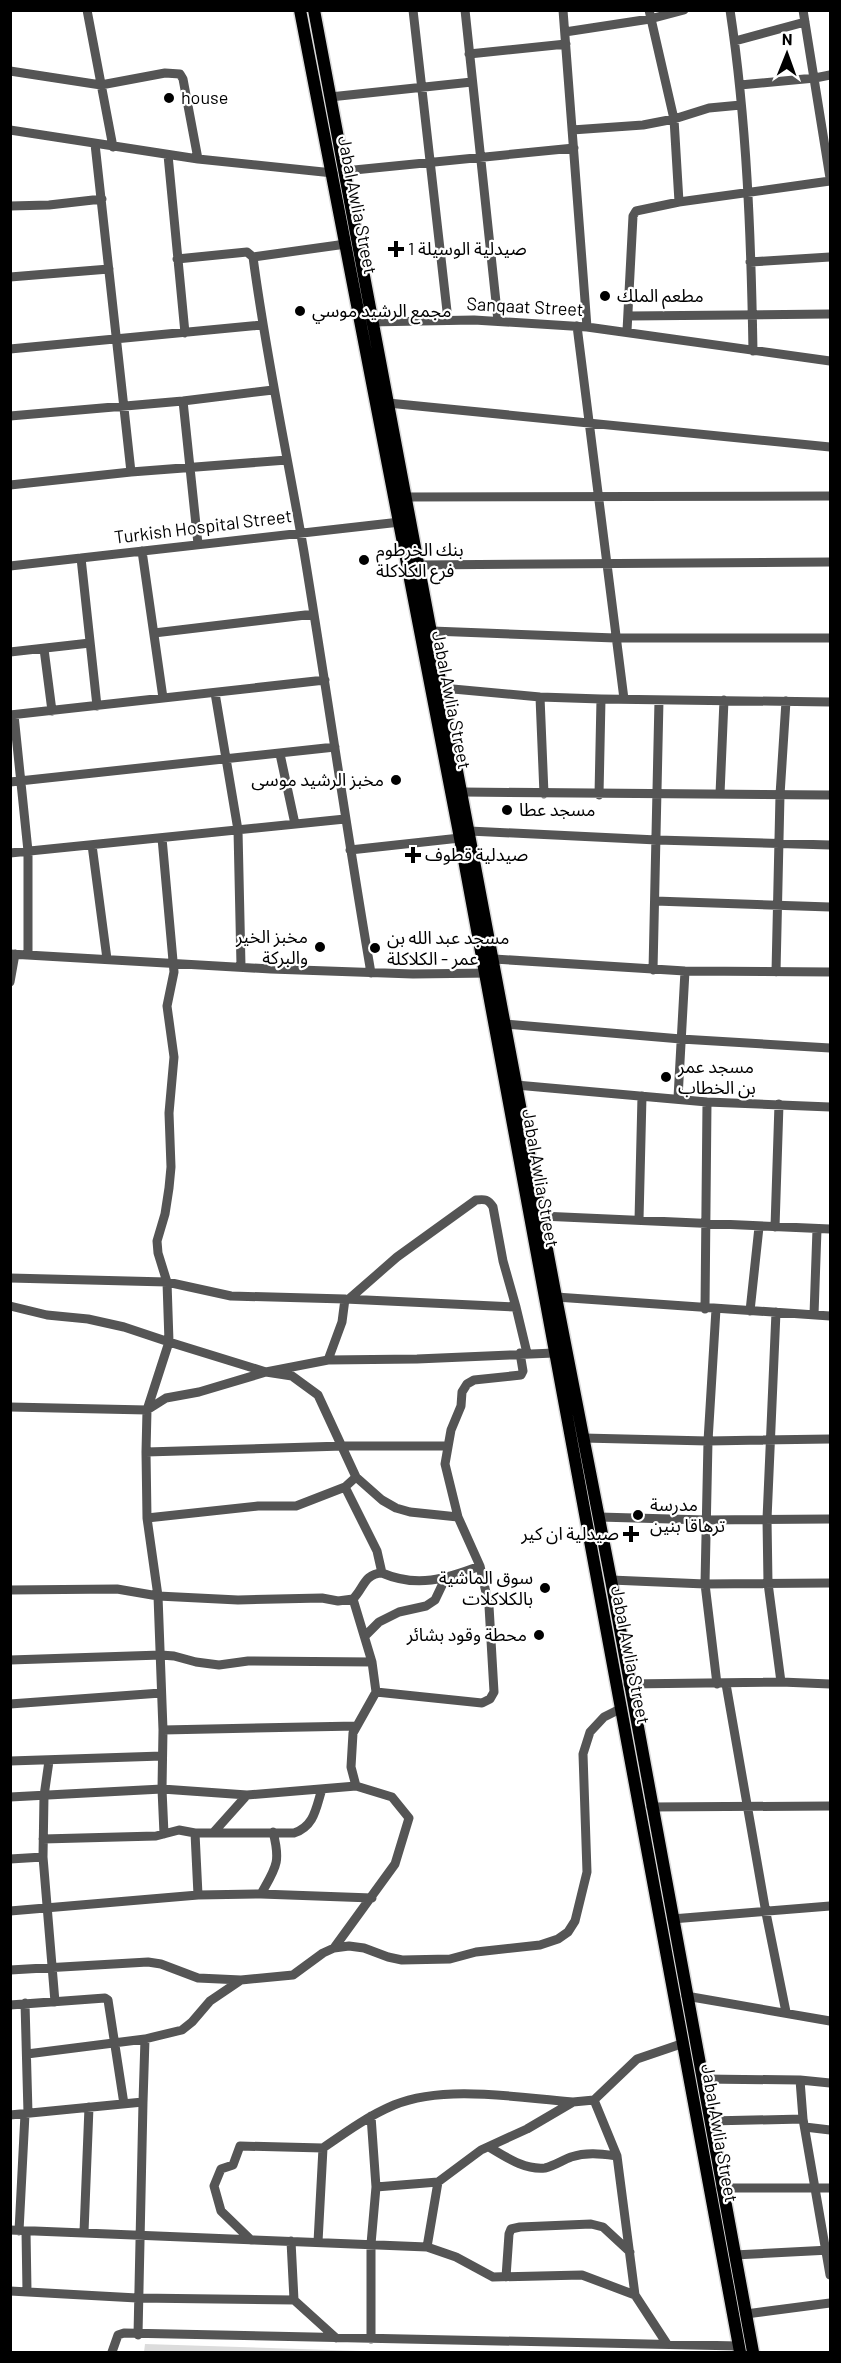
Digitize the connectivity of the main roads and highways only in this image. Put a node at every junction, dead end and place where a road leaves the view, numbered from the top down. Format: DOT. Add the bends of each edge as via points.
graph roads {
  1 [pos="300,10"];
  2 [pos="314,10"];
  3 [pos="338,172"];
  4 [pos="367,323"];
  5 [pos="465,834"];
  6 [pos="491,969"];
  7 [pos="740,2349"];
  8 [pos="753,2352"];
  1 -- 3 [label="main road, Jabal Awlia Street"];
  2 -- 3 [label="main road, Jabal Awlia Street" via="330,97"];
  3 -- 4 [label="main road, Jabal Awlia Street"];
  3 -- 4 [label="main road, Jabal Awlia Street" via="346,244"];
  4 -- 5 [label="main road, Jabal Awlia Street" via="399,522"];
  4 -- 5 [label="main road, Jabal Awlia Street" via="388,403 432,631 462,792"];
  5 -- 6 [label="main road, Jabal Awlia Street"];
  5 -- 6 [label="main road, Jabal Awlia Street"];
  6 -- 7 [label="main road, Jabal Awlia Street" via="554,1353"];
  6 -- 8 [label="main road, Jabal Awlia Street" via="506,1024"];
}
